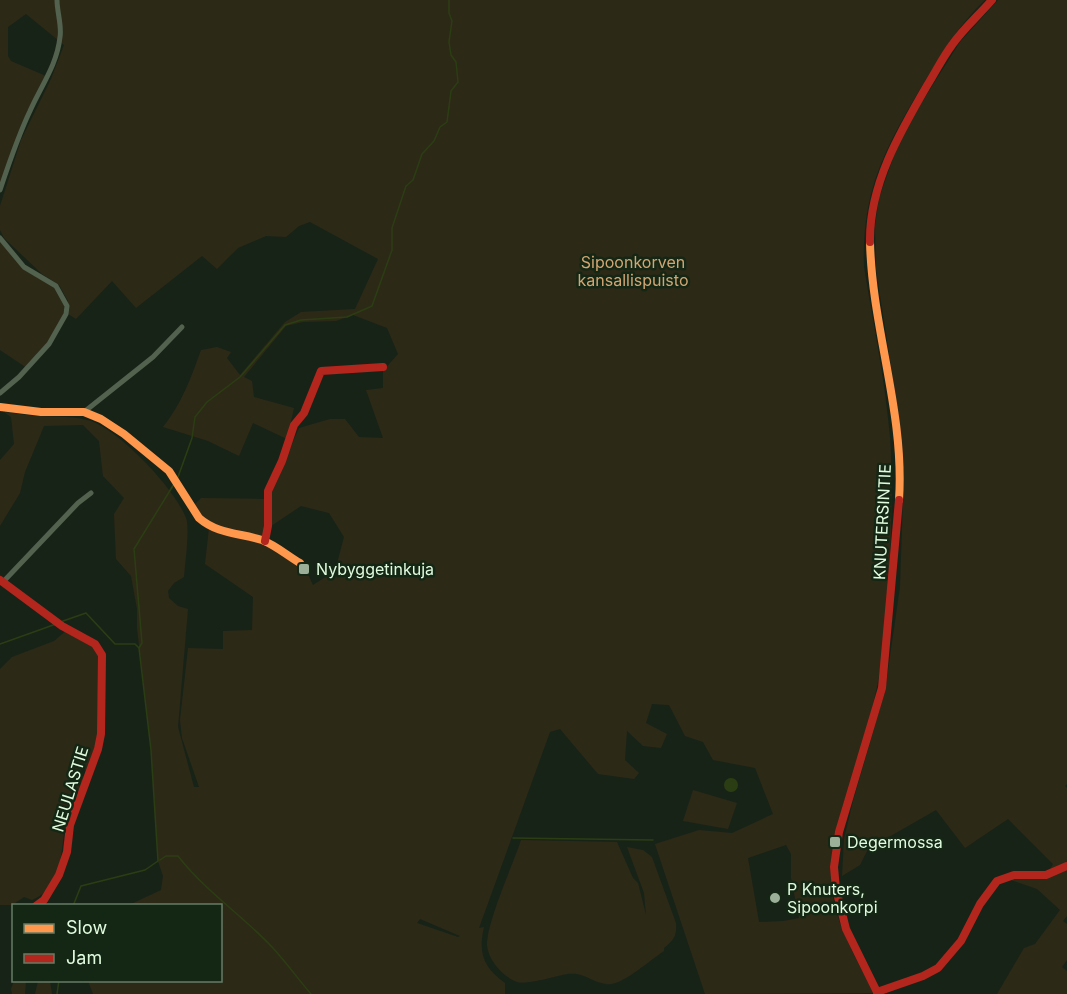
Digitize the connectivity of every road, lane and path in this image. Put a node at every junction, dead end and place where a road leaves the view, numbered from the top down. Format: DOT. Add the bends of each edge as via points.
graph roads {
  1 [pos="57,0"];
  2 [pos="992,0"];
  3 [pos="0,190"];
  4 [pos="0,238"];
  5 [pos="182,327"];
  6 [pos="383,367"];
  7 [pos="0,393"];
  8 [pos="0,407"];
  9 [pos="84,412"];
  10 [pos="92,493"];
  11 [pos="265,541"];
  12 [pos="300,563"];
  13 [pos="2,581"];
  14 [pos="1067,866"];
  15 [pos="39,904"];
  16 [pos="877,993"];
  1 -- 3 [label="street" via="61,36 55,56 16,142"];
  2 -- 16 [label="street, KNUTERSINTIE" via="952,44 907,120 883,172 870,226 871,269 896,413 901,470 882,688 845,809 834,867 846,929"];
  4 -- 7 [label="street" via="24,267 56,286 67,306 49,344"];
  5 -- 9 [label="street" via="153,357"];
  6 -- 11 [label="street" via="321,371 268,491"];
  8 -- 9 [label="street"];
  9 -- 11 [label="street" via="101,418 164,466 206,524"];
  10 -- 13 [label="street"];
  11 -- 12 [label="street"];
  13 -- 15 [label="street, NEULASTIE" via="58,623 95,644 102,655 98,748 70,825 64,863 54,886"];
  14 -- 16 [label="street" via="1046,875 1014,875 997,881 961,941 938,968"];
}
